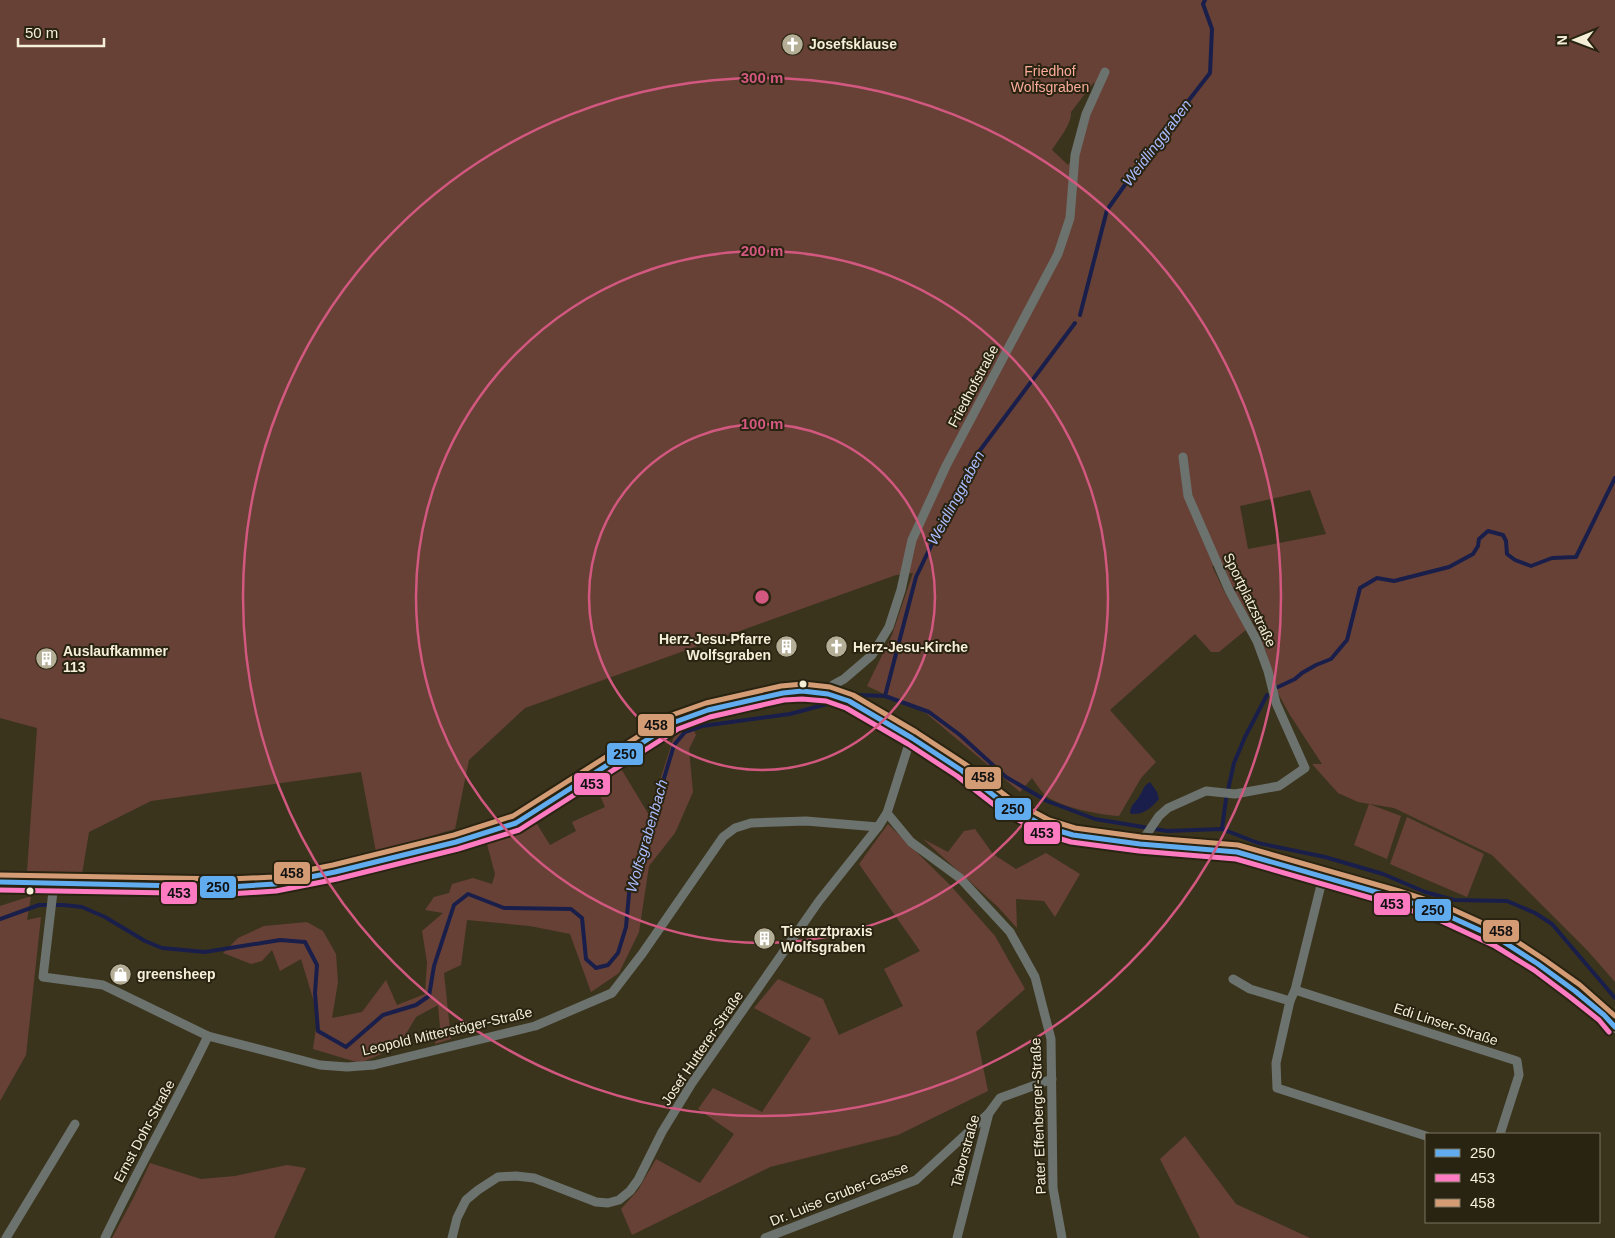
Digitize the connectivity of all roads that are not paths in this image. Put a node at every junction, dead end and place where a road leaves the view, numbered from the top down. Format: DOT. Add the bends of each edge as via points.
graph roads {
  1 [pos="1104,72"];
  2 [pos="1183,457"];
  3 [pos="828,694"];
  4 [pos="912,738"];
  5 [pos="887,813"];
  6 [pos="878,828"];
  7 [pos="1140,844"];
  8 [pos="1323,877"];
  9 [pos="0,882"];
  10 [pos="54,883"];
  11 [pos="1233,979"];
  12 [pos="1295,990"];
  13 [pos="1290,1001"];
  14 [pos="1615,1027"];
  15 [pos="208,1036"];
  16 [pos="1052,1079"];
  17 [pos="989,1113"];
  18 [pos="75,1124"];
  19 [pos="1500,1133"];
  20 [pos="1425,1136"];
  21 [pos="6,1238"];
  22 [pos="105,1238"];
  23 [pos="452,1238"];
  24 [pos="765,1238"];
  25 [pos="957,1238"];
  26 [pos="1062,1238"];
  1 -- 3 [label="street, Friedhofstraße" via="1086,114 1075,155 1070,218 1058,254 946,466 912,540 889,627 872,655 833,685"];
  2 -- 7 [label="street, Sportplatzstraße" via="1188,496 1229,590 1257,641 1276,703 1305,768 1280,786 1235,794 1206,791 1168,808 1158,816"];
  3 -- 4 [label="main road" via="849,701"];
  3 -- 10 [label="main road" via="783,693 708,710 675,722 516,824 335,872 275,884 229,887"];
  4 -- 5 [label="street, Josef Hutterer-Straße"];
  4 -- 7 [label="main road" via="1006,805 1046,827 1073,835"];
  5 -- 6 [label="street, Josef Hutterer-Straße"];
  5 -- 16 [label="street, Pater Effenberger-Straße" via="910,842 960,878 1010,932 1035,976 1051,1039"];
  6 -- 15 [label="street, Leopold Mitterstöger-Straße" via="806,821 751,823 735,828 723,837 612,993 536,1026 374,1066 347,1067 320,1065"];
  6 -- 23 [label="street, Josef Hutterer-Straße" via="819,901 692,1083 630,1191 619,1200 596,1202 534,1178 498,1178 466,1200"];
  7 -- 8 [label="main road" via="1238,852"];
  8 -- 12 [label="street"];
  8 -- 14 [label="main road" via="1442,913 1499,938 1575,990"];
  9 -- 10 [label="main road"];
  10 -- 15 [label="street, Leopold Mitterstöger-Straße" via="43,977 103,985"];
  11 -- 13 [label="street" via="1250,989"];
  12 -- 13 [label="street"];
  12 -- 19 [label="street, Edi Linser-Straße" via="1518,1062 1519,1075"];
  13 -- 20 [label="street" via="1276,1063 1277,1088"];
  15 -- 22 [label="street, Ernst Dohr-Straße"];
  16 -- 17 [label="street, Taborstraße" via="1000,1098"];
  16 -- 26 [label="street, Pater Effenberger-Straße" via="1053,1188"];
  17 -- 24 [label="street, Dr. Luise Gruber-Gasse" via="916,1180"];
  17 -- 25 [label="street, Taborstraße"];
  18 -- 21 [label="street"];
}
